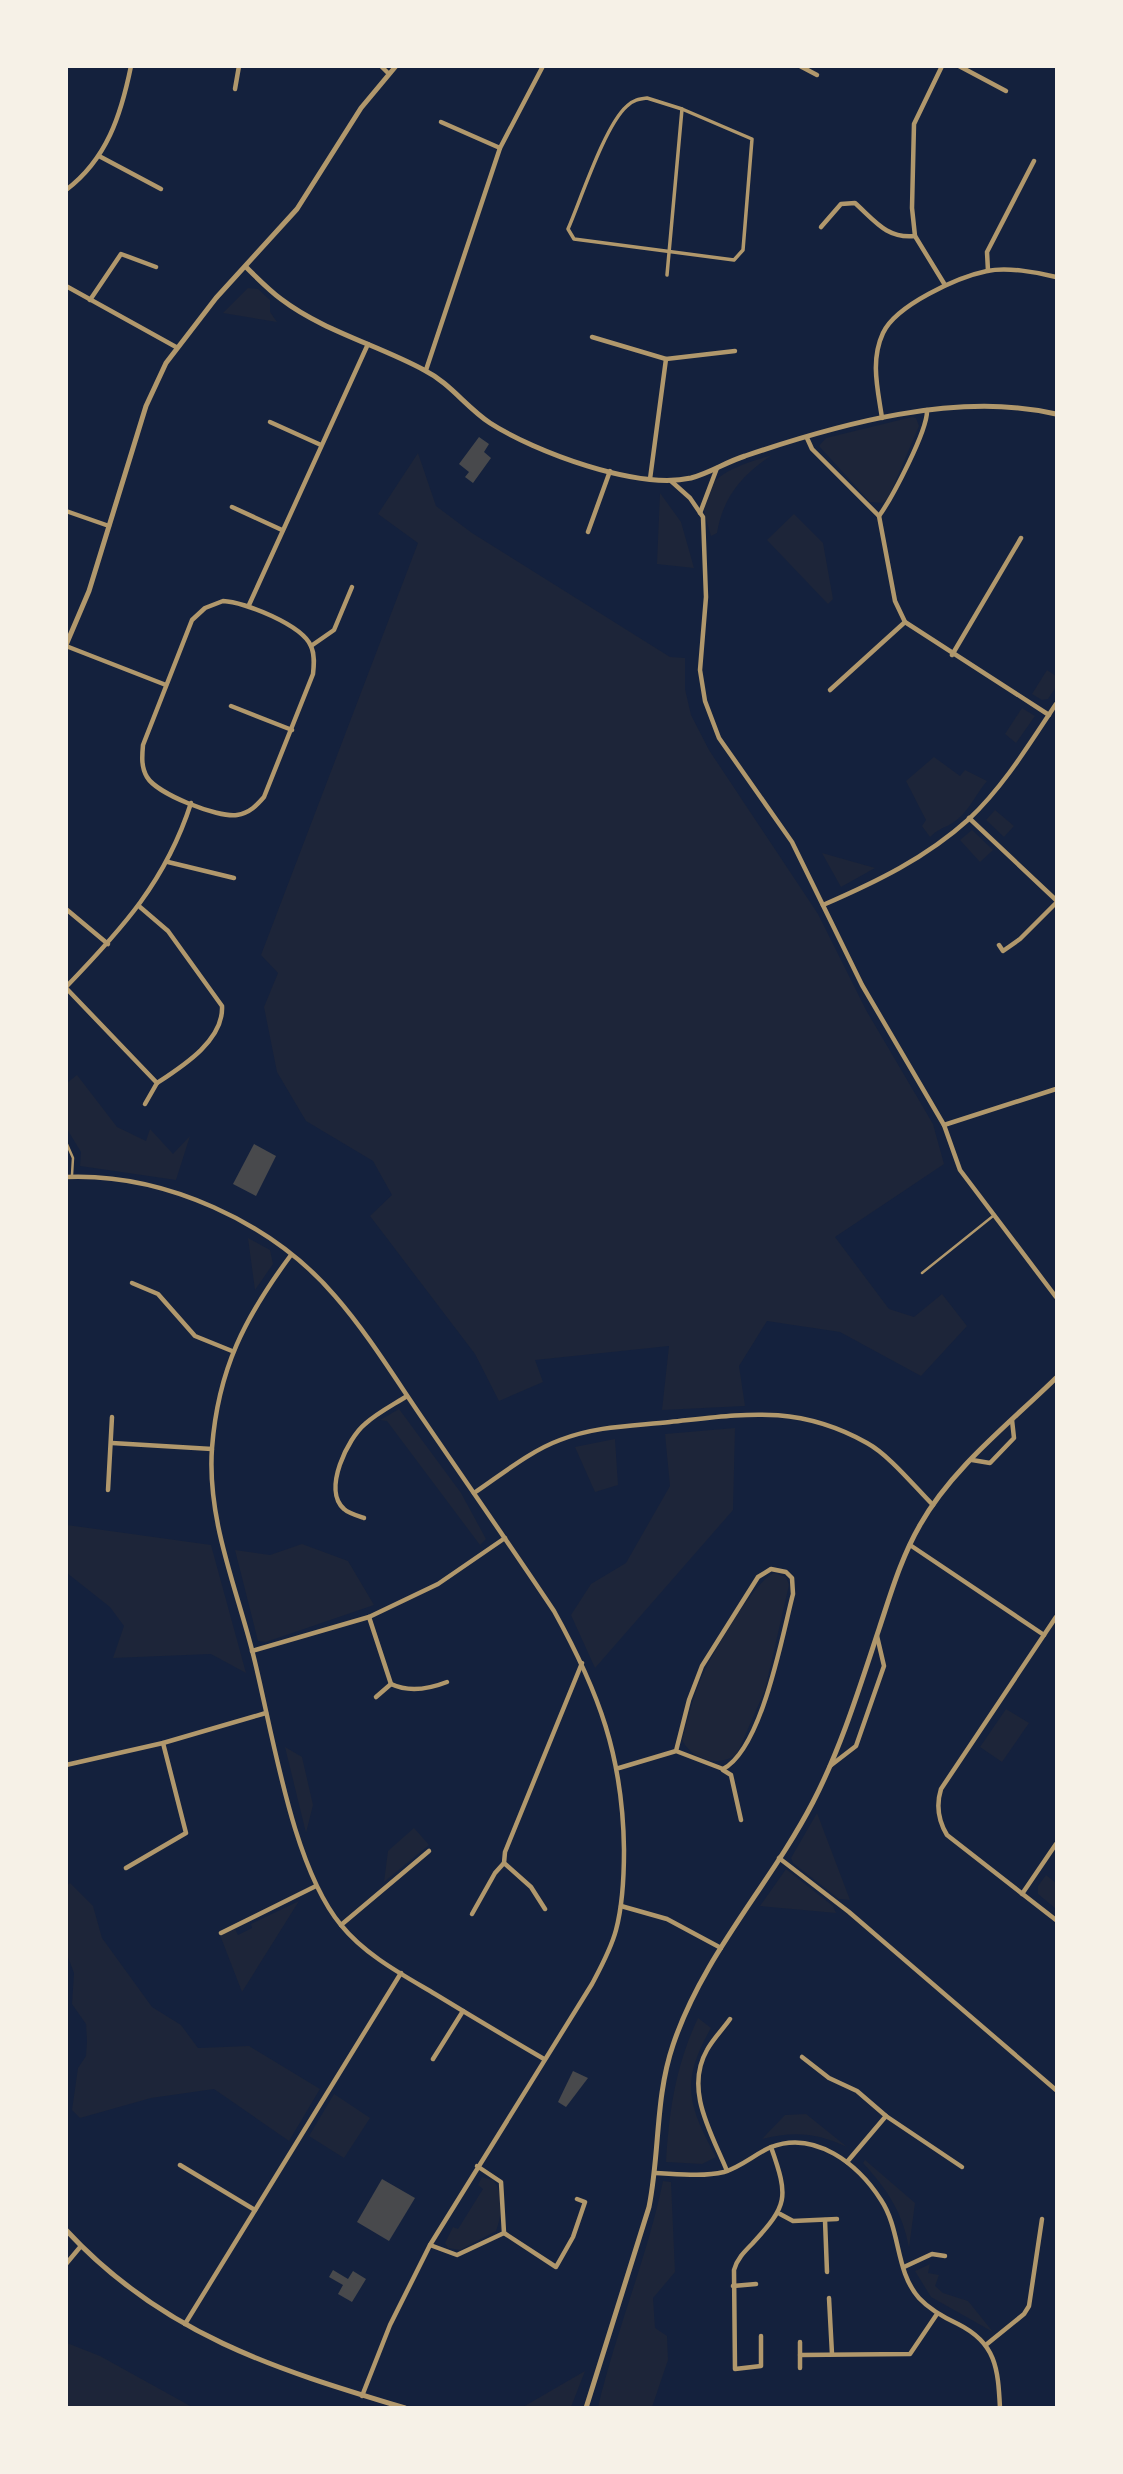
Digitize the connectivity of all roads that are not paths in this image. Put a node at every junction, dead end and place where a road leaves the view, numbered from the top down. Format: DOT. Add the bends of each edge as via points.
graph roads {
  1 [pos="131,66"];
  2 [pos="239,66"];
  3 [pos="381,66"];
  4 [pos="396,66"];
  5 [pos="543,66"];
  6 [pos="800,66"];
  7 [pos="942,66"];
  8 [pos="959,66"];
  9 [pos="389,74"];
  10 [pos="817,75"];
  11 [pos="236,89"];
  12 [pos="1006,91"];
  13 [pos="682,109"];
  14 [pos="441,122"];
  15 [pos="500,148"];
  16 [pos="99,156"];
  17 [pos="1034,161"];
  18 [pos="162,189"];
  19 [pos="66,190"];
  20 [pos="821,227"];
  21 [pos="915,236"];
  22 [pos="669,251"];
  23 [pos="156,267"];
  24 [pos="246,267"];
  25 [pos="989,271"];
  26 [pos="667,275"];
  27 [pos="1056,277"];
  28 [pos="945,285"];
  29 [pos="66,286"];
  30 [pos="90,300"];
  31 [pos="592,337"];
  32 [pos="368,344"];
  33 [pos="176,347"];
  34 [pos="735,351"];
  35 [pos="666,359"];
  36 [pos="426,370"];
  37 [pos="927,410"];
  38 [pos="1056,414"];
  39 [pos="882,418"];
  40 [pos="270,422"];
  41 [pos="807,438"];
  42 [pos="321,445"];
  43 [pos="717,468"];
  44 [pos="610,471"];
  45 [pos="650,479"];
  46 [pos="671,481"];
  47 [pos="232,507"];
  48 [pos="66,511"];
  49 [pos="700,513"];
  50 [pos="879,516"];
  51 [pos="109,526"];
  52 [pos="282,530"];
  53 [pos="588,532"];
  54 [pos="1021,538"];
  55 [pos="352,587"];
  56 [pos="249,605"];
  57 [pos="905,622"];
  58 [pos="66,646"];
  59 [pos="311,646"];
  60 [pos="952,655"];
  61 [pos="166,685"];
  62 [pos="830,690"];
  63 [pos="1056,704"];
  64 [pos="231,706"];
  65 [pos="1049,715"];
  66 [pos="292,730"];
  67 [pos="191,803"];
  68 [pos="970,818"];
  69 [pos="168,862"];
  70 [pos="234,878"];
  71 [pos="1056,901"];
  72 [pos="823,905"];
  73 [pos="139,907"];
  74 [pos="66,909"];
  75 [pos="108,944"];
  76 [pos="999,945"];
  77 [pos="66,988"];
  78 [pos="157,1083"];
  79 [pos="1056,1089"];
  80 [pos="145,1104"];
  81 [pos="944,1125"];
  82 [pos="66,1142"];
  83 [pos="69,1177"];
  84 [pos="993,1216"];
  85 [pos="291,1255"];
  86 [pos="922,1273"];
  87 [pos="132,1283"];
  88 [pos="1056,1297"];
  89 [pos="232,1352"];
  90 [pos="1056,1378"];
  91 [pos="407,1396"];
  92 [pos="111,1417"];
  93 [pos="1012,1420"];
  94 [pos="112,1443"];
  95 [pos="212,1449"];
  96 [pos="972,1460"];
  97 [pos="108,1490"];
  98 [pos="474,1493"];
  99 [pos="933,1505"];
  100 [pos="364,1518"];
  101 [pos="505,1538"];
  102 [pos="910,1545"];
  103 [pos="369,1617"];
  104 [pos="1056,1617"];
  105 [pos="1044,1635"];
  106 [pos="877,1636"];
  107 [pos="252,1651"];
  108 [pos="582,1662"];
  109 [pos="446,1682"];
  110 [pos="391,1684"];
  111 [pos="376,1697"];
  112 [pos="266,1713"];
  113 [pos="163,1743"];
  114 [pos="676,1751"];
  115 [pos="66,1765"];
  116 [pos="829,1767"];
  117 [pos="619,1768"];
  118 [pos="723,1769"];
  119 [pos="741,1820"];
  120 [pos="1056,1844"];
  121 [pos="429,1851"];
  122 [pos="779,1857"];
  123 [pos="504,1863"];
  124 [pos="126,1868"];
  125 [pos="316,1886"];
  126 [pos="1022,1894"];
  127 [pos="621,1906"];
  128 [pos="545,1909"];
  129 [pos="472,1914"];
  130 [pos="1056,1920"];
  131 [pos="341,1925"];
  132 [pos="221,1933"];
  133 [pos="721,1948"];
  134 [pos="401,1973"];
  135 [pos="463,2011"];
  136 [pos="730,2020"];
  137 [pos="802,2057"];
  138 [pos="433,2059"];
  139 [pos="544,2059"];
  140 [pos="1056,2090"];
  141 [pos="886,2116"];
  142 [pos="771,2147"];
  143 [pos="847,2162"];
  144 [pos="180,2165"];
  145 [pos="477,2166"];
  146 [pos="962,2167"];
  147 [pos="727,2171"];
  148 [pos="655,2173"];
  149 [pos="577,2199"];
  150 [pos="255,2210"];
  151 [pos="780,2214"];
  152 [pos="825,2220"];
  153 [pos="837,2220"];
  154 [pos="1042,2220"];
  155 [pos="66,2230"];
  156 [pos="504,2233"];
  157 [pos="430,2245"];
  158 [pos="81,2246"];
  159 [pos="945,2256"];
  160 [pos="66,2264"];
  161 [pos="903,2267"];
  162 [pos="827,2272"];
  163 [pos="757,2284"];
  164 [pos="733,2286"];
  165 [pos="830,2298"];
  166 [pos="937,2314"];
  167 [pos="185,2324"];
  168 [pos="761,2336"];
  169 [pos="800,2343"];
  170 [pos="987,2344"];
  171 [pos="832,2354"];
  172 [pos="800,2355"];
  173 [pos="800,2368"];
  174 [pos="362,2396"];
  175 [pos="405,2407"];
  176 [pos="586,2407"];
  177 [pos="1000,2407"];
  1 -- 16 [label="street" via="117,124"];
  2 -- 11 [label="street"];
  3 -- 9 [label="street"];
  4 -- 9 [label="street"];
  5 -- 15 [label="street"];
  6 -- 10 [label="street"];
  7 -- 21 [label="street" via="914,124"];
  8 -- 12 [label="street"];
  9 -- 24 [label="street" via="361,108 297,209"];
  13 -- 22 [label="street"];
  13 -- 22 [label="street" via="752,139 748,198 743,250 734,260"];
  13 -- 22 [label="street" via="647,98 625,107 613,123 568,229 574,239"];
  14 -- 15 [label="street"];
  15 -- 36 [label="street"];
  16 -- 18 [label="street"];
  16 -- 19 [label="street"];
  17 -- 25 [label="street" via="987,252"];
  20 -- 21 [label="street" via="841,204 855,203 899,238"];
  21 -- 28 [label="street"];
  22 -- 26 [label="street"];
  23 -- 30 [label="street" via="121,254"];
  24 -- 32 [label="street" via="282,300"];
  24 -- 33 [label="street"];
  25 -- 27 [label="street"];
  25 -- 28 [label="street"];
  28 -- 39 [label="street" via="907,308 884,331 875,377"];
  29 -- 30 [label="street"];
  30 -- 33 [label="street"];
  31 -- 35 [label="street"];
  32 -- 36 [label="street"];
  32 -- 42 [label="street"];
  33 -- 51 [label="street" via="146,406"];
  34 -- 35 [label="street"];
  35 -- 45 [label="street"];
  36 -- 44 [label="street" via="488,422 522,441"];
  37 -- 38 [label="street" via="989,407"];
  37 -- 39 [label="street"];
  37 -- 50 [label="street" via="928,418"];
  39 -- 41 [label="street"];
  40 -- 42 [label="street"];
  41 -- 43 [label="street"];
  41 -- 50 [label="street" via="812,449"];
  42 -- 52 [label="street"];
  43 -- 46 [label="street"];
  43 -- 49 [label="street"];
  44 -- 45 [label="street"];
  44 -- 53 [label="street"];
  45 -- 46 [label="street"];
  46 -- 49 [label="street"];
  47 -- 52 [label="street"];
  48 -- 51 [label="street"];
  49 -- 72 [label="street" via="706,597 700,670 710,720 792,842"];
  50 -- 57 [label="street" via="895,601"];
  51 -- 58 [label="street"];
  52 -- 56 [label="street"];
  54 -- 60 [label="street"];
  55 -- 59 [label="street" via="334,631"];
  56 -- 59 [label="street" via="304,636"];
  56 -- 61 [label="street" via="223,601 192,620"];
  57 -- 60 [label="street"];
  57 -- 62 [label="street"];
  58 -- 61 [label="street"];
  59 -- 66 [label="street" via="313,674"];
  60 -- 65 [label="street"];
  61 -- 67 [label="street" via="143,745 142,764 148,779 162,791"];
  63 -- 65 [label="street"];
  64 -- 66 [label="street"];
  65 -- 68 [label="street" via="1007,776"];
  66 -- 67 [label="street" via="264,797 254,808 235,815"];
  67 -- 69 [label="street"];
  68 -- 71 [label="street"];
  68 -- 72 [label="street" via="908,864"];
  69 -- 70 [label="street"];
  69 -- 73 [label="street"];
  71 -- 76 [label="street" via="1020,939 1003,951"];
  72 -- 81 [label="street" via="862,985"];
  73 -- 75 [label="street"];
  73 -- 78 [label="street" via="168,931 222,1006 214,1036"];
  74 -- 75 [label="street"];
  75 -- 77 [label="street"];
  77 -- 78 [label="street"];
  78 -- 80 [label="street"];
  79 -- 81 [label="street"];
  81 -- 84 [label="street" via="960,1170"];
  82 -- 83 [label="lane" via="73,1158"];
  83 -- 85 [label="street" via="156,1186 236,1218"];
  84 -- 86 [label="lane"];
  84 -- 88 [label="street"];
  85 -- 89 [label="street" via="258,1299"];
  85 -- 91 [label="street" via="334,1295"];
  87 -- 89 [label="street" via="158,1294 195,1336"];
  89 -- 95 [label="street" via="218,1399"];
  90 -- 93 [label="street"];
  91 -- 98 [label="street"];
  91 -- 100 [label="street" via="365,1423 342,1455 338,1500 343,1509"];
  92 -- 94 [label="street"];
  93 -- 96 [label="street"];
  93 -- 96 [label="street" via="1014,1438 990,1463"];
  94 -- 95 [label="street"];
  94 -- 97 [label="street"];
  95 -- 107 [label="street" via="218,1525"];
  96 -- 99 [label="street"];
  98 -- 99 [label="street" via="557,1440 584,1432 617,1425 765,1413 804,1418 870,1444"];
  98 -- 101 [label="street"];
  99 -- 102 [label="street"];
  101 -- 103 [label="street" via="438,1584"];
  101 -- 108 [label="street"];
  102 -- 105 [label="street"];
  102 -- 106 [label="street"];
  103 -- 107 [label="street"];
  103 -- 110 [label="street"];
  104 -- 105 [label="street"];
  105 -- 126 [label="street" via="941,1789 937,1802 947,1835"];
  106 -- 116 [label="street"];
  106 -- 116 [label="street" via="884,1666 856,1746"];
  107 -- 112 [label="street"];
  108 -- 117 [label="street"];
  108 -- 123 [label="street"];
  109 -- 110 [label="street" via="407,1689"];
  110 -- 111 [label="street"];
  112 -- 113 [label="street"];
  112 -- 125 [label="street"];
  113 -- 115 [label="street"];
  113 -- 124 [label="street" via="186,1833"];
  114 -- 117 [label="street"];
  114 -- 118 [label="street"];
  114 -- 118 [label="street" via="702,1666 758,1577 771,1569 786,1572 792,1578 793,1594 768,1694 747,1743"];
  116 -- 122 [label="street"];
  117 -- 127 [label="street" via="624,1827"];
  118 -- 119 [label="street" via="731,1775"];
  120 -- 126 [label="street"];
  121 -- 131 [label="street"];
  122 -- 133 [label="street"];
  122 -- 140 [label="street"];
  123 -- 128 [label="street" via="531,1887"];
  123 -- 129 [label="street"];
  125 -- 131 [label="street"];
  125 -- 132 [label="street"];
  126 -- 130 [label="street"];
  127 -- 133 [label="street" via="667,1919"];
  127 -- 139 [label="street" via="601,1966"];
  131 -- 134 [label="street"];
  133 -- 148 [label="street" via="693,1996 662,2079"];
  134 -- 135 [label="street"];
  134 -- 150 [label="street"];
  135 -- 138 [label="street"];
  135 -- 139 [label="street"];
  136 -- 147 [label="street" via="706,2051 698,2075 698,2098"];
  137 -- 141 [label="street" via="829,2078 857,2091"];
  139 -- 145 [label="street"];
  141 -- 143 [label="street"];
  141 -- 146 [label="street"];
  142 -- 143 [label="street" via="814,2144"];
  142 -- 147 [label="street"];
  142 -- 151 [label="street" via="782,2183"];
  143 -- 161 [label="street" via="883,2202 896,2230"];
  144 -- 150 [label="street"];
  145 -- 156 [label="street" via="501,2182"];
  145 -- 157 [label="street"];
  147 -- 148 [label="street"];
  148 -- 176 [label="street" via="630,2271"];
  149 -- 156 [label="street" via="585,2202 556,2267"];
  150 -- 167 [label="street"];
  151 -- 152 [label="street" via="793,2221"];
  151 -- 164 [label="street" via="736,2262"];
  152 -- 153 [label="street"];
  152 -- 162 [label="street"];
  154 -- 170 [label="street" via="1029,2306"];
  155 -- 158 [label="street"];
  156 -- 157 [label="street" via="457,2255"];
  157 -- 174 [label="street" via="390,2325"];
  158 -- 160 [label="street"];
  158 -- 167 [label="street" via="139,2295"];
  159 -- 161 [label="street" via="932,2254"];
  161 -- 166 [label="street" via="914,2291"];
  163 -- 164 [label="street"];
  164 -- 168 [label="street" via="735,2369 761,2366"];
  165 -- 171 [label="street"];
  166 -- 170 [label="street"];
  166 -- 171 [label="street" via="910,2354"];
  167 -- 174 [label="street" via="260,2362"];
  169 -- 172 [label="street"];
  170 -- 177 [label="street" via="995,2362"];
  171 -- 172 [label="street"];
  172 -- 173 [label="street"];
  174 -- 175 [label="street"];
}
